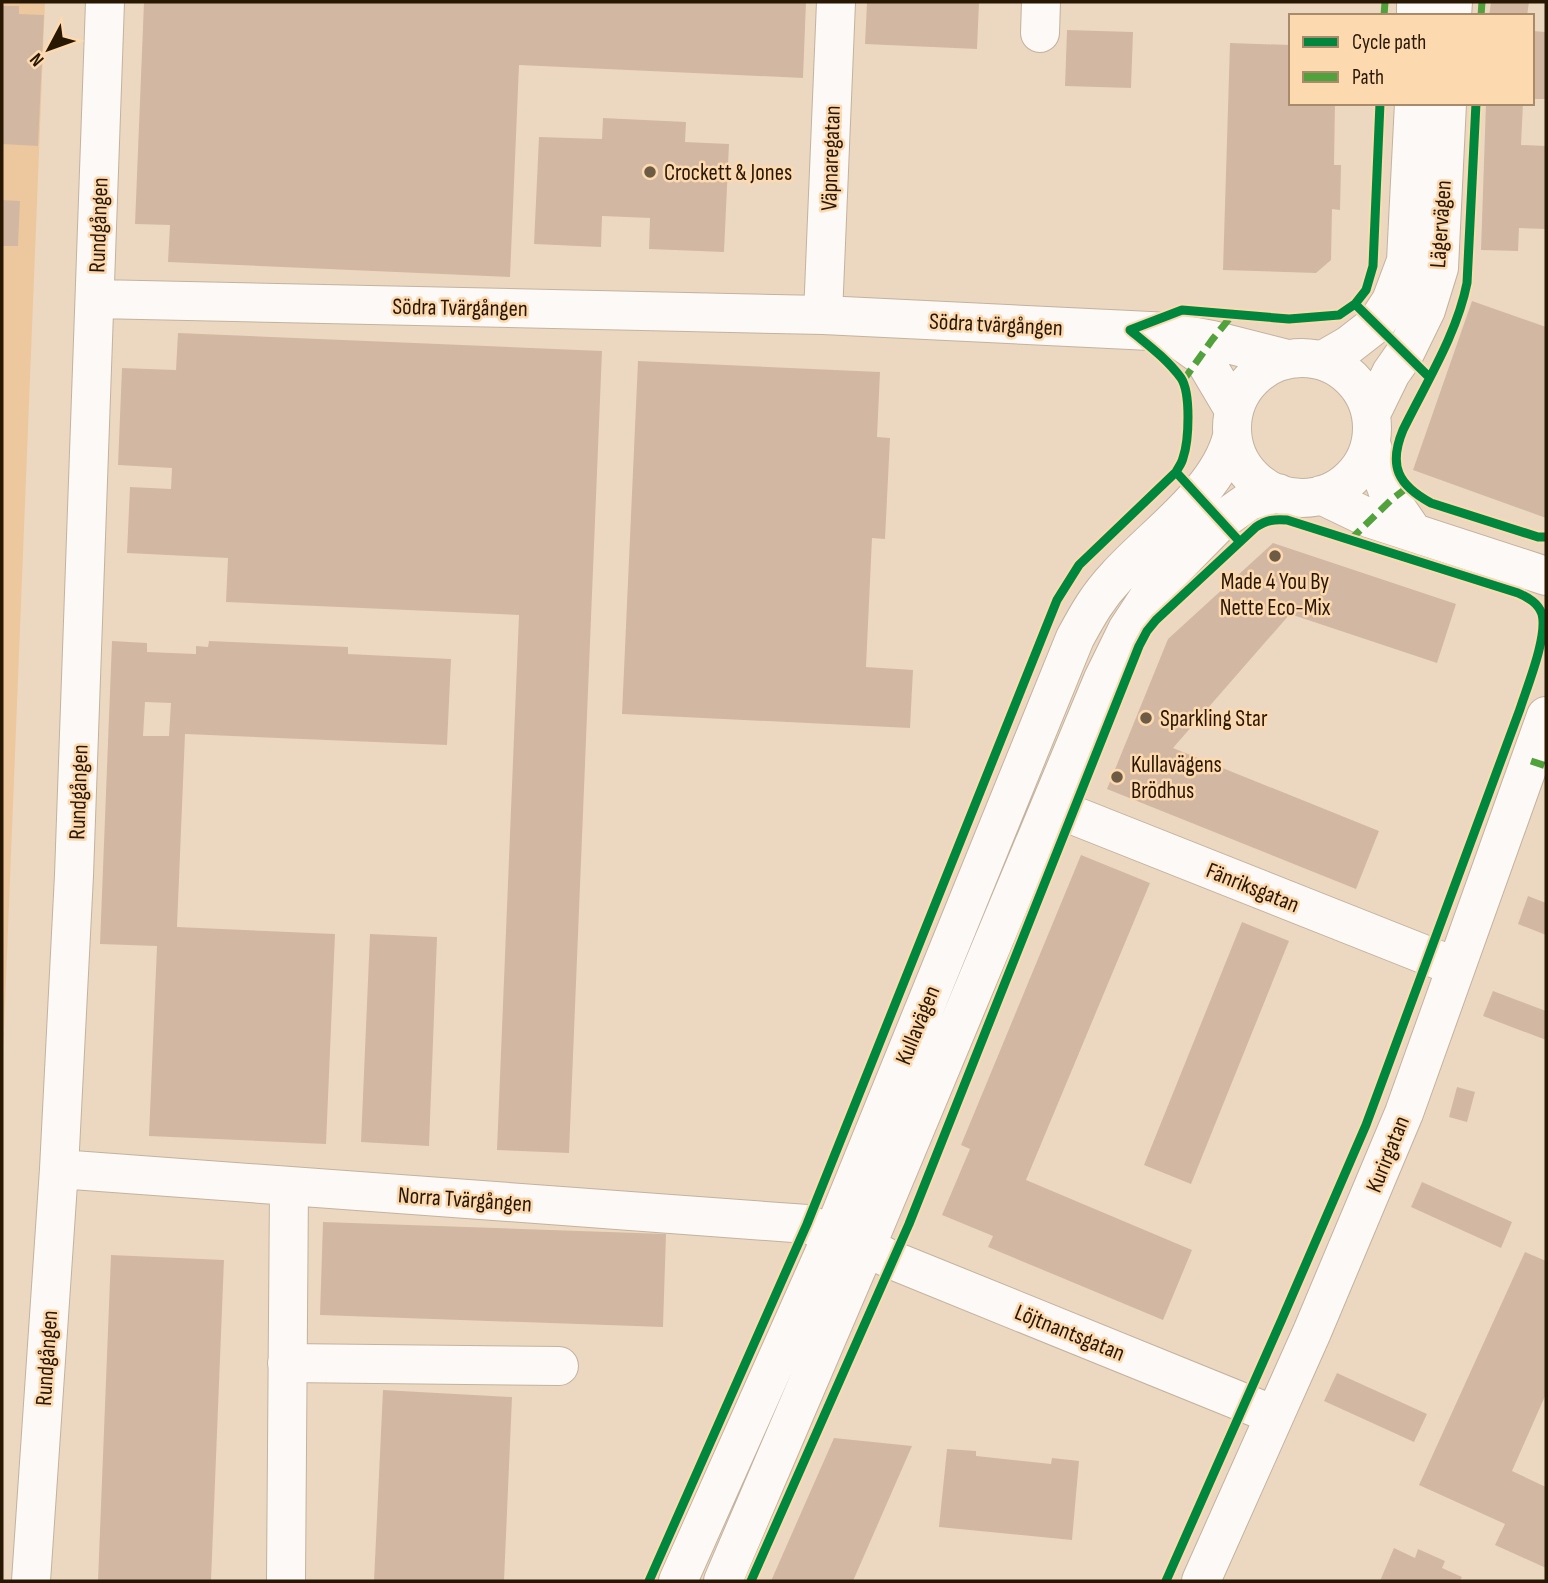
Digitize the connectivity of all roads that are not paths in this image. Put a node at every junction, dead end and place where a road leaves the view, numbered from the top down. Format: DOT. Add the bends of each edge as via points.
graph roads {
  1 [pos="105,2"];
  2 [pos="836,2"];
  3 [pos="1413,105"];
  4 [pos="1447,105"];
  5 [pos="96,299"];
  6 [pos="824,315"];
  7 [pos="1169,332"];
  8 [pos="1305,359"];
  9 [pos="1233,423"];
  10 [pos="1371,429"];
  11 [pos="1278,493"];
  12 [pos="1321,495"];
  13 [pos="1209,509"];
  14 [pos="1413,532"];
  15 [pos="1546,576"];
  16 [pos="1546,716"];
  17 [pos="1050,806"];
  18 [pos="1456,967"];
  19 [pos="59,1169"];
  20 [pos="289,1186"];
  21 [pos="850,1240"];
  22 [pos="287,1363"];
  23 [pos="559,1366"];
  24 [pos="1274,1415"];
  25 [pos="31,1581"];
  26 [pos="286,1581"];
  27 [pos="678,1581"];
  28 [pos="723,1581"];
  29 [pos="1201,1581"];
  1 -- 5 [label="street, Rundgången"];
  2 -- 6 [label="street, Väpnaregatan"];
  3 -- 8 [label="street, Lägervägen" via="1406,261 1391,301 1376,324 1349,345"];
  4 -- 10 [label="street, Lägervägen" via="1439,268 1426,310 1391,373"];
  5 -- 6 [label="street, Södra Tvärgången"];
  5 -- 19 [label="street, Rundgången"];
  6 -- 7 [label="street, Södra tvärgången"];
  7 -- 8 [label="street, Södra tvärgången"];
  7 -- 9 [label="street" via="1202,356"];
  8 -- 9 [label="street" via="1263,369 1244,387"];
  8 -- 10 [label="street" via="1340,368 1354,380 1365,396"];
  9 -- 11 [label="street" via="1237,455 1247,471"];
  9 -- 13 [label="street" via="1229,449 1215,471"];
  10 -- 12 [label="street" via="1364,461 1353,476"];
  10 -- 14 [label="street" via="1376,460 1391,500"];
  11 -- 12 [label="street" via="1307,498"];
  11 -- 13 [label="street"];
  12 -- 14 [label="street" via="1371,519"];
  13 -- 17 [label="street, Kullavägen" via="1127,630"];
  13 -- 21 [label="street, Kullavägen" via="1179,516 1146,546 1096,601 1075,638"];
  14 -- 15 [label="street"];
  16 -- 18 [label="street, Kurirgatan"];
  17 -- 18 [label="street, Fänriksgatan"];
  17 -- 21 [label="street, Kullavägen"];
  18 -- 24 [label="street, Kurirgatan" via="1404,1113"];
  19 -- 20 [label="street, Norra Tvärgången"];
  19 -- 25 [label="street, Rundgången"];
  20 -- 21 [label="street, Norra Tvärgången" via="807,1224"];
  20 -- 22 [label="street"];
  21 -- 24 [label="street, Löjtnantsgatan"];
  21 -- 27 [label="street, Kullavägen"];
  21 -- 28 [label="street, Kullavägen"];
  22 -- 23 [label="street"];
  22 -- 26 [label="street"];
  24 -- 29 [label="street, Kurirgatan"];
}
